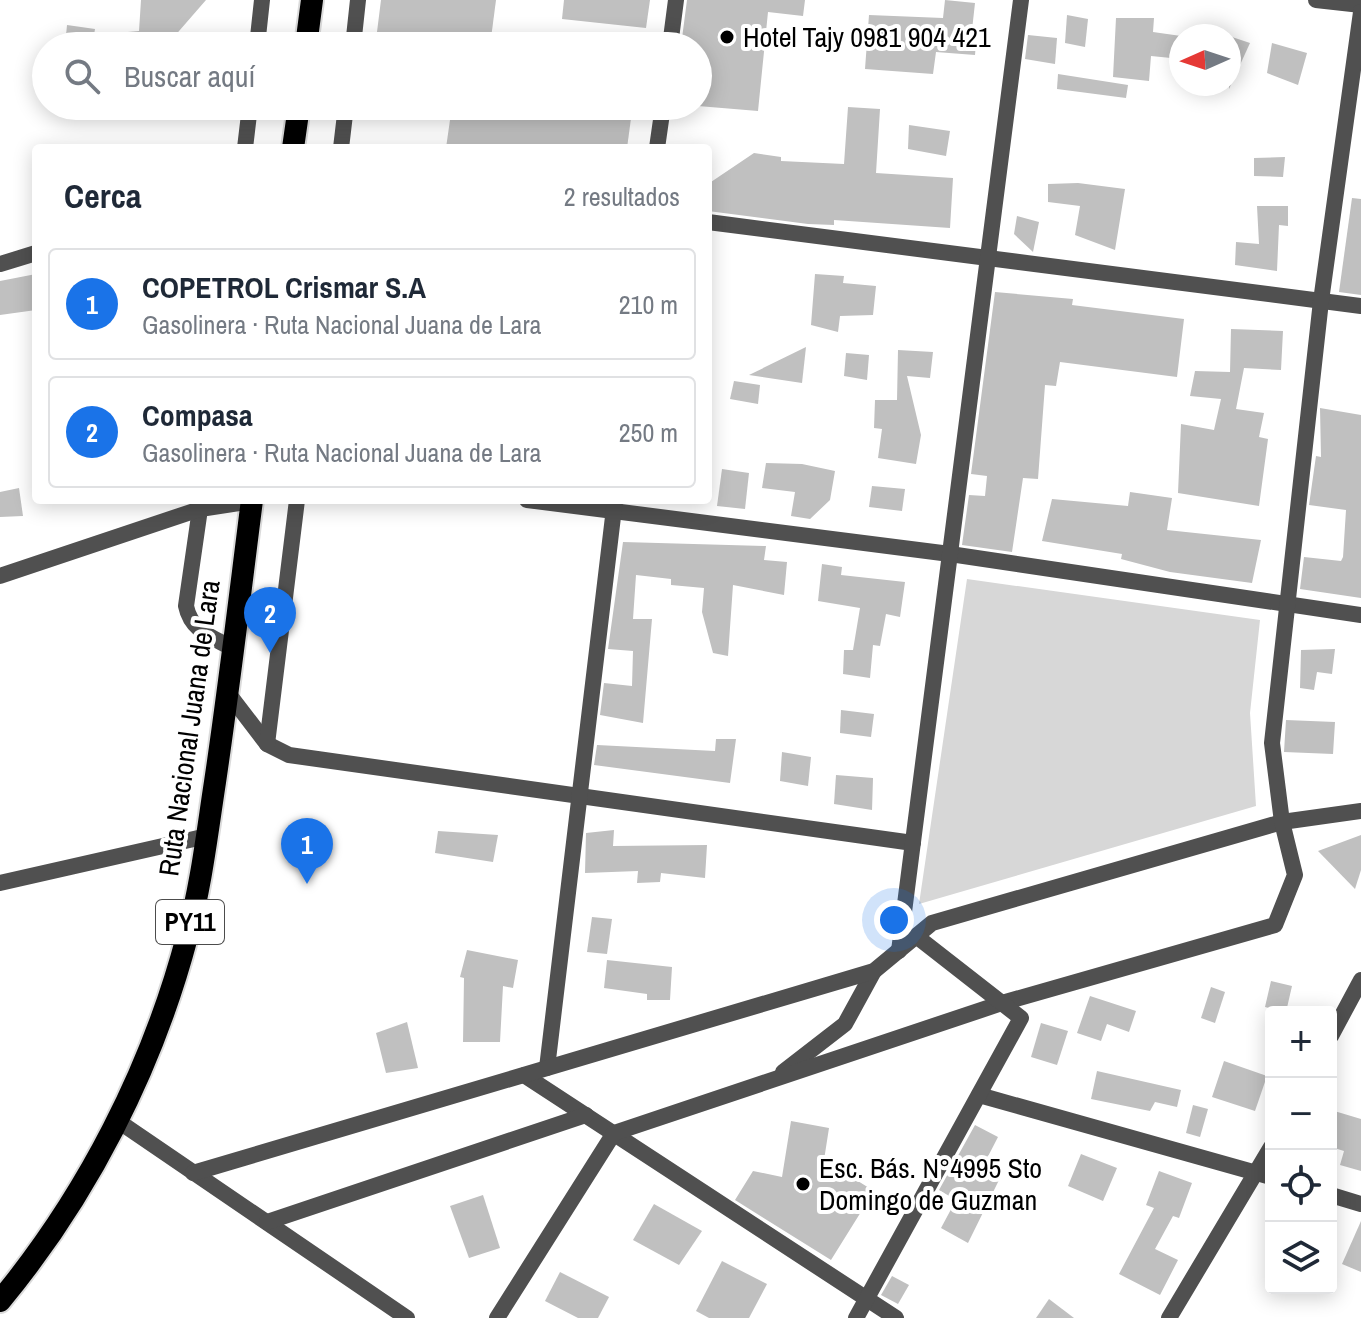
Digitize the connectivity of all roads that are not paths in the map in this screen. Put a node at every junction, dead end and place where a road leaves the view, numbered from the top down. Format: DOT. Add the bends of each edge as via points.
graph roads {
  1 [pos="262,0"];
  2 [pos="312,0"];
  3 [pos="358,0"];
  4 [pos="676,0"];
  5 [pos="1021,0"];
  6 [pos="1316,0"];
  7 [pos="1361,5"];
  8 [pos="1361,12"];
  9 [pos="259,32"];
  10 [pos="308,32"];
  11 [pos="355,32"];
  12 [pos="672,32"];
  13 [pos="248,120"];
  14 [pos="297,120"];
  15 [pos="344,120"];
  16 [pos="661,120"];
  17 [pos="245,144"];
  18 [pos="294,144"];
  19 [pos="341,144"];
  20 [pos="658,144"];
  21 [pos="712,223"];
  22 [pos="32,254"];
  23 [pos="988,258"];
  24 [pos="0,264"];
  25 [pos="1321,301"];
  26 [pos="1361,306"];
  27 [pos="252,504"];
  28 [pos="297,504"];
  29 [pos="586,504"];
  30 [pos="201,505"];
  31 [pos="615,506"];
  32 [pos="950,554"];
  33 [pos="0,576"];
  34 [pos="1285,604"];
  35 [pos="1361,615"];
  36 [pos="232,648"];
  37 [pos="228,693"];
  38 [pos="267,744"];
  39 [pos="580,794"];
  40 [pos="1361,811"];
  41 [pos="1282,822"];
  42 [pos="207,836"];
  43 [pos="913,843"];
  44 [pos="0,883"];
  45 [pos="916,936"];
  46 [pos="899,951"];
  47 [pos="874,971"];
  48 [pos="1361,980"];
  49 [pos="1002,1003"];
  50 [pos="1337,1025"];
  51 [pos="547,1068"];
  52 [pos="524,1075"];
  53 [pos="772,1080"];
  54 [pos="979,1095"];
  55 [pos="586,1115"];
  56 [pos="118,1121"];
  57 [pos="614,1133"];
  58 [pos="1270,1150"];
  59 [pos="193,1173"];
  60 [pos="1264,1175"];
  61 [pos="1337,1197"];
  62 [pos="1361,1204"];
  63 [pos="267,1222"];
  64 [pos="867,1299"];
  65 [pos="0,1301"];
  66 [pos="407,1318"];
  67 [pos="497,1318"];
  68 [pos="856,1318"];
  69 [pos="896,1318"];
  70 [pos="1169,1318"];
  1 -- 9 [label="street"];
  2 -- 10 [label="highway"];
  3 -- 11 [label="street"];
  4 -- 12 [label="street"];
  5 -- 23 [label="street"];
  6 -- 7 [label="street"];
  8 -- 25 [label="street"];
  13 -- 17 [label="street"];
  14 -- 18 [label="highway"];
  15 -- 19 [label="street"];
  16 -- 20 [label="street"];
  21 -- 23 [label="street"];
  22 -- 24 [label="street"];
  23 -- 25 [label="street"];
  23 -- 32 [label="street"];
  25 -- 26 [label="street"];
  25 -- 34 [label="street"];
  27 -- 36 [label="highway, Ruta Nacional Juana de Lara / PY11"];
  28 -- 38 [label="street"];
  29 -- 31 [label="street"];
  30 -- 33 [label="street"];
  30 -- 36 [label="street" via="188,616 196,628"];
  31 -- 32 [label="street"];
  31 -- 39 [label="street"];
  32 -- 34 [label="street"];
  32 -- 43 [label="street"];
  34 -- 35 [label="street"];
  34 -- 41 [label="street" via="1272,743"];
  36 -- 37 [label="highway, Ruta Nacional Juana de Lara / PY11"];
  37 -- 38 [label="street"];
  37 -- 42 [label="highway, Ruta Nacional Juana de Lara / PY11"];
  38 -- 39 [label="street" via="289,755"];
  39 -- 43 [label="street"];
  39 -- 51 [label="street"];
  40 -- 41 [label="street"];
  41 -- 45 [label="street" via="932,923"];
  41 -- 49 [label="street" via="1295,875 1275,925"];
  42 -- 44 [label="street"];
  42 -- 56 [label="highway, Ruta Nacional Juana de Lara / PY11" via="188,936 158,1028"];
  43 -- 46 [label="street"];
  45 -- 46 [label="street"];
  45 -- 49 [label="street"];
  46 -- 47 [label="street"];
  47 -- 51 [label="street"];
  47 -- 53 [label="street" via="845,1024"];
  48 -- 50 [label="street"];
  49 -- 53 [label="street"];
  49 -- 54 [label="street" via="1021,1018"];
  51 -- 52 [label="street"];
  52 -- 55 [label="street"];
  52 -- 59 [label="street"];
  53 -- 57 [label="street"];
  54 -- 60 [label="street"];
  54 -- 64 [label="street"];
  55 -- 57 [label="street"];
  55 -- 63 [label="street"];
  56 -- 59 [label="street"];
  56 -- 65 [label="highway, Ruta Nacional Juana de Lara / PY11" via="59,1222"];
  57 -- 64 [label="street"];
  57 -- 67 [label="street"];
  58 -- 60 [label="street"];
  59 -- 63 [label="street"];
  60 -- 70 [label="street"];
  61 -- 62 [label="street"];
  63 -- 66 [label="street"];
  64 -- 68 [label="street"];
  64 -- 69 [label="street"];
}
